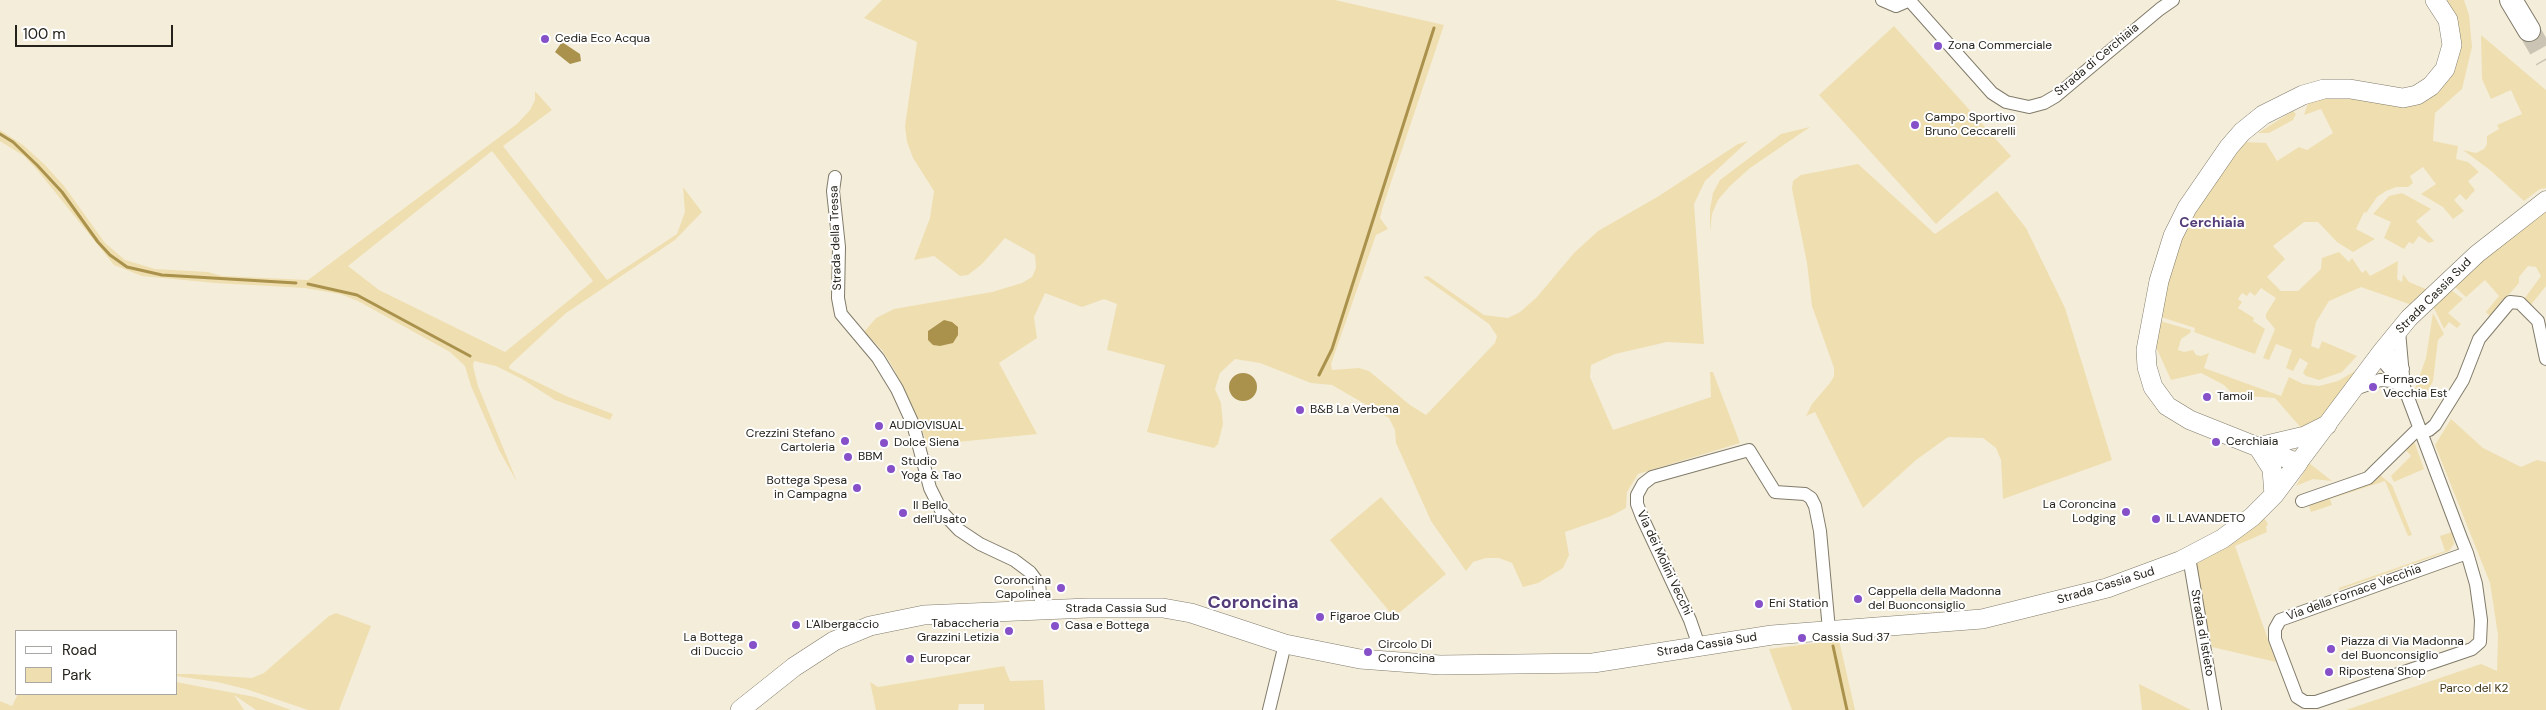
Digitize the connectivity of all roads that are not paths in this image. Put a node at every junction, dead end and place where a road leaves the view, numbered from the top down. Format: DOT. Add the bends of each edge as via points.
graph roads {
  1 [pos="1882,0"];
  2 [pos="2173,0"];
  3 [pos="2435,0"];
  4 [pos="2511,0"];
  5 [pos="2523,0"];
  6 [pos="1910,1"];
  7 [pos="835,177"];
  8 [pos="2546,200"];
  9 [pos="2399,330"];
  10 [pos="2382,351"];
  11 [pos="2546,359"];
  12 [pos="2403,369"];
  13 [pos="2404,387"];
  14 [pos="2354,389"];
  15 [pos="2327,425"];
  16 [pos="2420,430"];
  17 [pos="2258,447"];
  18 [pos="2298,463"];
  19 [pos="2274,496"];
  20 [pos="2302,501"];
  21 [pos="2467,553"];
  22 [pos="2189,557"];
  23 [pos="1042,610"];
  24 [pos="1829,630"];
  25 [pos="1285,644"];
  26 [pos="1699,646"];
  27 [pos="740,710"];
  28 [pos="1269,710"];
  29 [pos="2215,710"];
  1 -- 6 [label="street, Strada di Cerchiaia" via="1896,6"];
  2 -- 6 [label="street, Strada di Cerchiaia" via="2052,98 2029,107 2006,102 1992,92"];
  3 -- 17 [label="main road" via="2448,20 2452,45 2445,69 2432,86 2404,98 2350,89 2324,89 2303,95 2263,115 2242,132 2221,158 2187,208 2169,246 2146,350 2153,387 2176,412 2202,426"];
  4 -- 5 [label="highway" via="2534,28"];
  7 -- 23 [label="street, Strada della Tressa" via="838,298 842,318 872,350 897,389 912,424 930,488 942,512 959,530 1030,572 1039,584"];
  8 -- 9 [label="main road, Strada Cassia Sud" via="2477,254"];
  9 -- 10 [label="main road, Strada Cassia Sud"];
  9 -- 12 [label="street, Via della Fornace Vecchia"];
  10 -- 12 [label="street" via="2389,353"];
  10 -- 13 [label="street, Via della Fornace Vecchia" via="2386,365"];
  10 -- 14 [label="main road, Strada Cassia Sud"];
  11 -- 16 [label="street" via="2538,321 2520,302 2510,302 2479,339 2466,375 2435,425 2429,430"];
  12 -- 13 [label="street, Via della Fornace Vecchia"];
  13 -- 14 [label="street" via="2380,380"];
  13 -- 16 [label="street, Via della Fornace Vecchia"];
  14 -- 15 [label="main road, Strada Cassia Sud"];
  15 -- 17 [label="main road" via="2305,436"];
  15 -- 18 [label="main road, Strada Cassia Sud"];
  16 -- 20 [label="street" via="2368,478"];
  16 -- 21 [label="street, Via della Fornace Vecchia"];
  17 -- 18 [label="main road"];
  17 -- 19 [label="main road" via="2272,469"];
  18 -- 19 [label="main road, Strada Cassia Sud"];
  19 -- 22 [label="main road, Strada Cassia Sud" via="2236,529"];
  21 -- 21 [label="street, Via della Fornace Vecchia" via="2481,613 2481,635 2476,648 2316,702 2304,702 2297,697 2276,639 2275,629 2280,620"];
  22 -- 24 [label="main road, Strada Cassia Sud" via="2106,588 1993,617 1940,624"];
  22 -- 29 [label="street, Strada di Istieto"];
  23 -- 25 [label="main road, Strada Cassia Sud" via="1177,609"];
  23 -- 27 [label="main road, Strada Cassia Sud" via="943,614 870,626 816,652"];
  24 -- 26 [label="main road, Strada Cassia Sud"];
  24 -- 26 [label="street, Via dei Molini Vecchi" via="1815,506 1807,495 1775,492 1750,450 1652,477 1637,495 1642,518"];
  25 -- 26 [label="main road, Strada Cassia Sud" via="1360,659 1463,665 1593,663"];
  25 -- 28 [label="street"];
}
